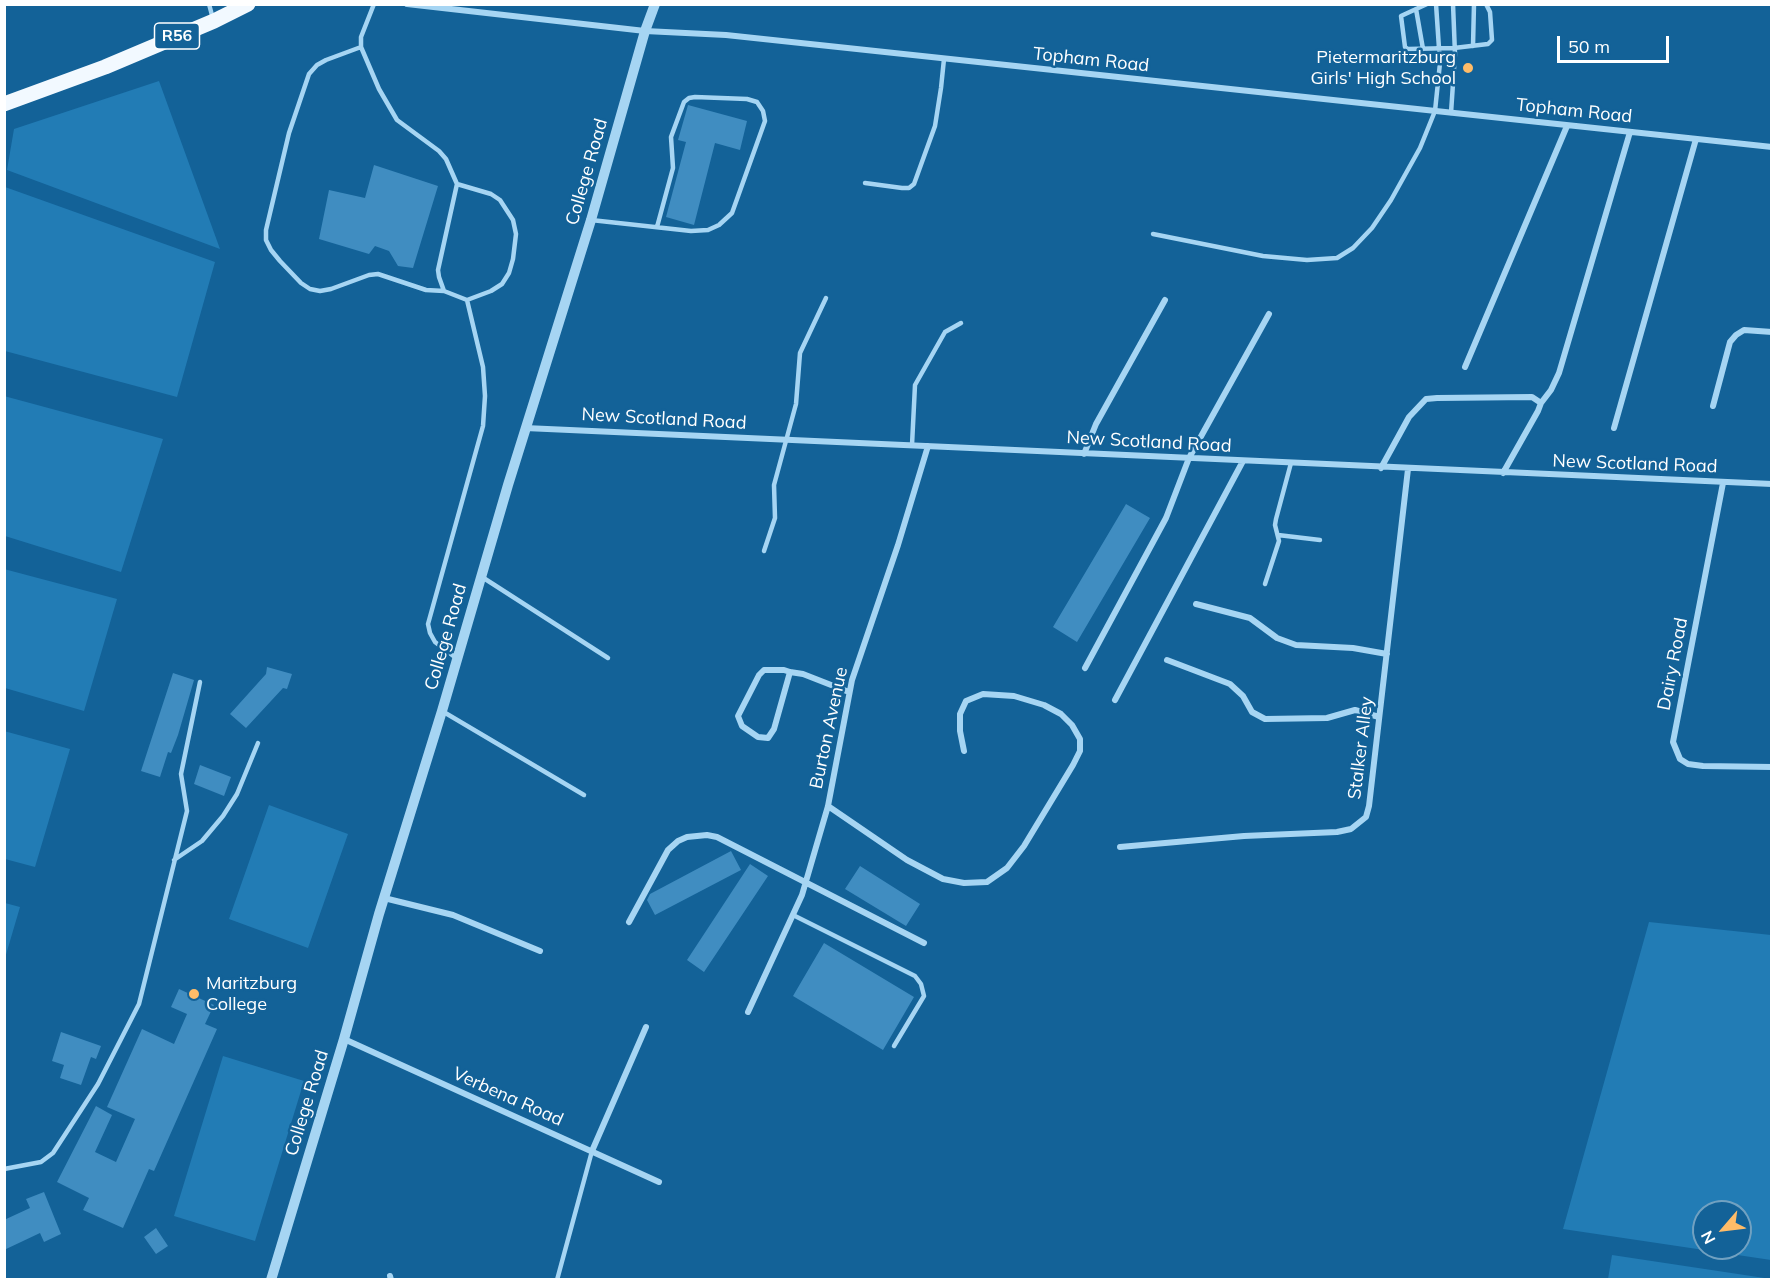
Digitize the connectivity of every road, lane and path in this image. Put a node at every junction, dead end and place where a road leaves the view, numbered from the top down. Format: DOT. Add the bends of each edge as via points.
graph roads {
  1 [pos="209,4"];
  2 [pos="248,4"];
  3 [pos="374,4"];
  4 [pos="407,4"];
  5 [pos="655,4"];
  6 [pos="1427,4"];
  7 [pos="1436,4"];
  8 [pos="1453,4"];
  9 [pos="1474,4"];
  10 [pos="1486,4"];
  11 [pos="1416,9"];
  12 [pos="214,21"];
  13 [pos="645,31"];
  14 [pos="1473,46"];
  15 [pos="361,47"];
  16 [pos="1440,47"];
  17 [pos="1454,48"];
  18 [pos="1423,49"];
  19 [pos="944,59"];
  20 [pos="4,104"];
  21 [pos="1435,111"];
  22 [pos="1451,113"];
  23 [pos="1567,126"];
  24 [pos="1630,132"];
  25 [pos="1696,139"];
  26 [pos="1772,147"];
  27 [pos="865,183"];
  28 [pos="458,184"];
  29 [pos="591,220"];
  30 [pos="657,227"];
  31 [pos="1153,234"];
  32 [pos="444,291"];
  33 [pos="826,298"];
  34 [pos="467,300"];
  35 [pos="1165,300"];
  36 [pos="1269,314"];
  37 [pos="961,323"];
  38 [pos="1772,332"];
  39 [pos="1465,367"];
  40 [pos="1540,403"];
  41 [pos="1713,406"];
  42 [pos="525,428"];
  43 [pos="1614,428"];
  44 [pos="785,440"];
  45 [pos="912,445"];
  46 [pos="928,446"];
  47 [pos="1084,454"];
  48 [pos="1189,458"];
  49 [pos="1243,461"];
  50 [pos="1291,463"];
  51 [pos="1382,468"];
  52 [pos="1408,469"];
  53 [pos="1503,473"];
  54 [pos="1723,483"];
  55 [pos="1772,484"];
  56 [pos="1278,536"];
  57 [pos="1320,540"];
  58 [pos="764,551"];
  59 [pos="481,576"];
  60 [pos="1265,584"];
  61 [pos="1196,604"];
  62 [pos="1387,654"];
  63 [pos="457,658"];
  64 [pos="608,658"];
  65 [pos="1167,660"];
  66 [pos="1085,668"];
  67 [pos="790,672"];
  68 [pos="200,682"];
  69 [pos="849,692"];
  70 [pos="1115,700"];
  71 [pos="442,711"];
  72 [pos="1380,717"];
  73 [pos="258,743"];
  74 [pos="964,751"];
  75 [pos="1772,767"];
  76 [pos="584,795"];
  77 [pos="828,806"];
  78 [pos="1120,847"];
  79 [pos="174,860"];
  80 [pos="806,883"];
  81 [pos="384,898"];
  82 [pos="793,915"];
  83 [pos="628,922"];
  84 [pos="924,943"];
  85 [pos="540,951"];
  86 [pos="748,1012"];
  87 [pos="646,1027"];
  88 [pos="344,1039"];
  89 [pos="894,1046"];
  90 [pos="592,1151"];
  91 [pos="4,1169"];
  92 [pos="659,1182"];
  93 [pos="271,1280"];
  94 [pos="557,1280"];
  1 -- 12 [label="lane"];
  2 -- 12 [label="main road, R56"];
  3 -- 15 [label="lane"];
  4 -- 13 [label="street, Topham Road"];
  5 -- 13 [label="street, College Road"];
  6 -- 11 [label="lane"];
  7 -- 16 [label="lane"];
  8 -- 17 [label="lane"];
  9 -- 14 [label="lane"];
  10 -- 14 [label="lane" via="1492,40"];
  11 -- 18 [label="lane"];
  11 -- 18 [label="lane" via="1401,16 1405,47"];
  12 -- 20 [label="main road, R56"];
  13 -- 19 [label="street, Topham Road" via="726,35"];
  13 -- 29 [label="street, College Road"];
  14 -- 17 [label="lane"];
  15 -- 28 [label="lane" via="397,120 440,151"];
  15 -- 32 [label="lane" via="326,60 309,74 290,133 266,240 280,261 310,289 331,289 378,274 426,290"];
  16 -- 17 [label="lane"];
  16 -- 18 [label="lane"];
  16 -- 21 [label="lane"];
  17 -- 22 [label="lane"];
  19 -- 21 [label="street, Topham Road"];
  19 -- 27 [label="lane" via="935,126 914,184 902,188"];
  21 -- 22 [label="street, Topham Road"];
  21 -- 31 [label="lane" via="1420,148 1387,207 1353,248 1337,258 1263,256"];
  22 -- 23 [label="street, Topham Road"];
  23 -- 24 [label="street, Topham Road"];
  23 -- 39 [label="street"];
  24 -- 25 [label="street, Topham Road"];
  24 -- 40 [label="street" via="1559,374"];
  25 -- 26 [label="street, Topham Road"];
  25 -- 43 [label="street"];
  28 -- 32 [label="lane" via="438,270"];
  28 -- 34 [label="lane" via="500,200 513,220 516,234 511,266 502,284"];
  29 -- 30 [label="lane"];
  29 -- 42 [label="street, College Road"];
  30 -- 30 [label="lane" via="673,168 671,137 684,102 695,97 757,102 765,121 732,213 708,230"];
  32 -- 34 [label="lane"];
  33 -- 44 [label="lane" via="800,353 796,404"];
  34 -- 63 [label="lane" via="483,367 483,426 428,624 435,642"];
  35 -- 47 [label="street" via="1096,424"];
  36 -- 48 [label="street"];
  37 -- 45 [label="lane" via="945,332 915,385"];
  38 -- 41 [label="street" via="1744,330 1730,342"];
  40 -- 51 [label="street" via="1532,397 1426,399 1409,417"];
  40 -- 53 [label="street"];
  42 -- 44 [label="street, New Scotland Road"];
  42 -- 59 [label="street, College Road"];
  44 -- 45 [label="street, New Scotland Road"];
  44 -- 58 [label="lane" via="774,485 775,518"];
  45 -- 46 [label="street, New Scotland Road"];
  46 -- 47 [label="street, New Scotland Road"];
  46 -- 69 [label="street, Burton Avenue"];
  47 -- 48 [label="street, New Scotland Road"];
  48 -- 49 [label="street, New Scotland Road"];
  48 -- 66 [label="street" via="1166,518"];
  49 -- 50 [label="street, New Scotland Road"];
  49 -- 70 [label="street"];
  50 -- 51 [label="street, New Scotland Road"];
  50 -- 56 [label="lane" via="1276,519"];
  51 -- 52 [label="street, New Scotland Road"];
  52 -- 53 [label="street, New Scotland Road"];
  52 -- 62 [label="street, Stalker Alley"];
  53 -- 54 [label="street, New Scotland Road"];
  54 -- 55 [label="street, New Scotland Road"];
  54 -- 75 [label="street, Dairy Road" via="1673,742 1680,759 1688,764"];
  56 -- 57 [label="lane"];
  56 -- 60 [label="lane"];
  59 -- 63 [label="street, College Road"];
  59 -- 64 [label="lane"];
  61 -- 62 [label="street" via="1250,618 1277,638 1296,645"];
  62 -- 72 [label="street, Stalker Alley"];
  63 -- 71 [label="street, College Road"];
  65 -- 72 [label="street" via="1230,684 1252,712 1265,719 1328,718 1355,710"];
  67 -- 67 [label="street" via="764,670 738,716 742,726 758,737 768,738 774,729"];
  67 -- 69 [label="street"];
  68 -- 79 [label="lane" via="180,781 187,811"];
  69 -- 77 [label="street, Burton Avenue"];
  71 -- 76 [label="lane"];
  71 -- 81 [label="street, College Road"];
  72 -- 78 [label="street, Stalker Alley" via="1370,806 1366,816 1351,830"];
  73 -- 79 [label="lane" via="224,816 202,841"];
  74 -- 77 [label="street" via="960,714 966,701 983,694 1014,696 1044,705 1061,714 1080,739 1080,751 1073,765 1024,846 1007,868 987,882 943,879 907,860"];
  77 -- 80 [label="street, Burton Avenue"];
  79 -- 91 [label="lane" via="141,997 98,1084 53,1153 41,1162"];
  80 -- 82 [label="street, Burton Avenue"];
  80 -- 83 [label="street" via="717,837 687,837 668,850"];
  80 -- 84 [label="street"];
  81 -- 85 [label="street" via="453,915"];
  81 -- 88 [label="street, College Road"];
  82 -- 86 [label="street, Burton Avenue"];
  82 -- 89 [label="lane" via="915,976 924,996"];
  87 -- 90 [label="street"];
  88 -- 90 [label="street, Verbena Road"];
  88 -- 93 [label="street, College Road"];
  90 -- 92 [label="street, Verbena Road"];
  90 -- 94 [label="lane"];
}
